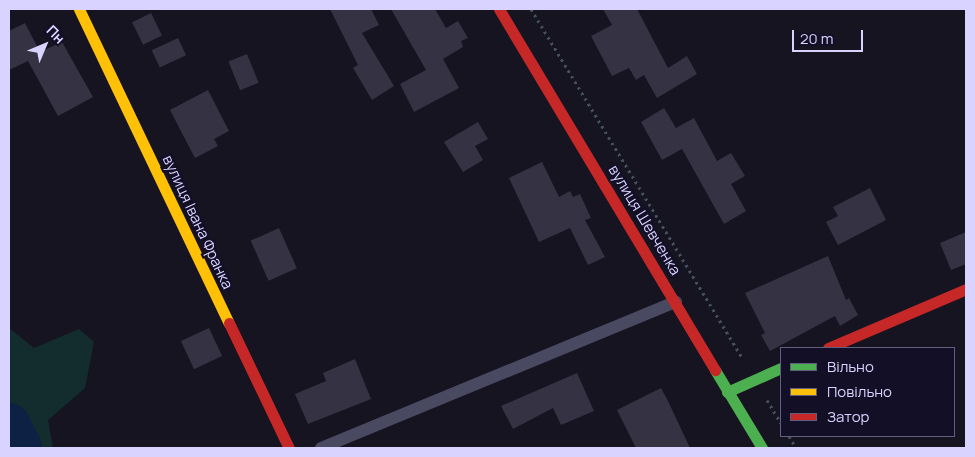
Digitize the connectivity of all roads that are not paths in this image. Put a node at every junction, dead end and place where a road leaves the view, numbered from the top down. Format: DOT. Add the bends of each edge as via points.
graph roads {
  1 [pos="500,9"];
  2 [pos="85,11"];
  3 [pos="966,289"];
  4 [pos="676,302"];
  5 [pos="830,347"];
  6 [pos="780,368"];
  7 [pos="727,392"];
  8 [pos="289,448"];
  9 [pos="321,448"];
  10 [pos="762,448"];
  1 -- 4 [label="street, вулиця Шевченка"];
  2 -- 8 [label="street, вулиця Івана Франка"];
  3 -- 5 [label="street"];
  4 -- 7 [label="street, вулиця Шевченка"];
  4 -- 9 [label="lane"];
  6 -- 7 [label="street"];
  7 -- 10 [label="street, вулиця Шевченка"];
}
